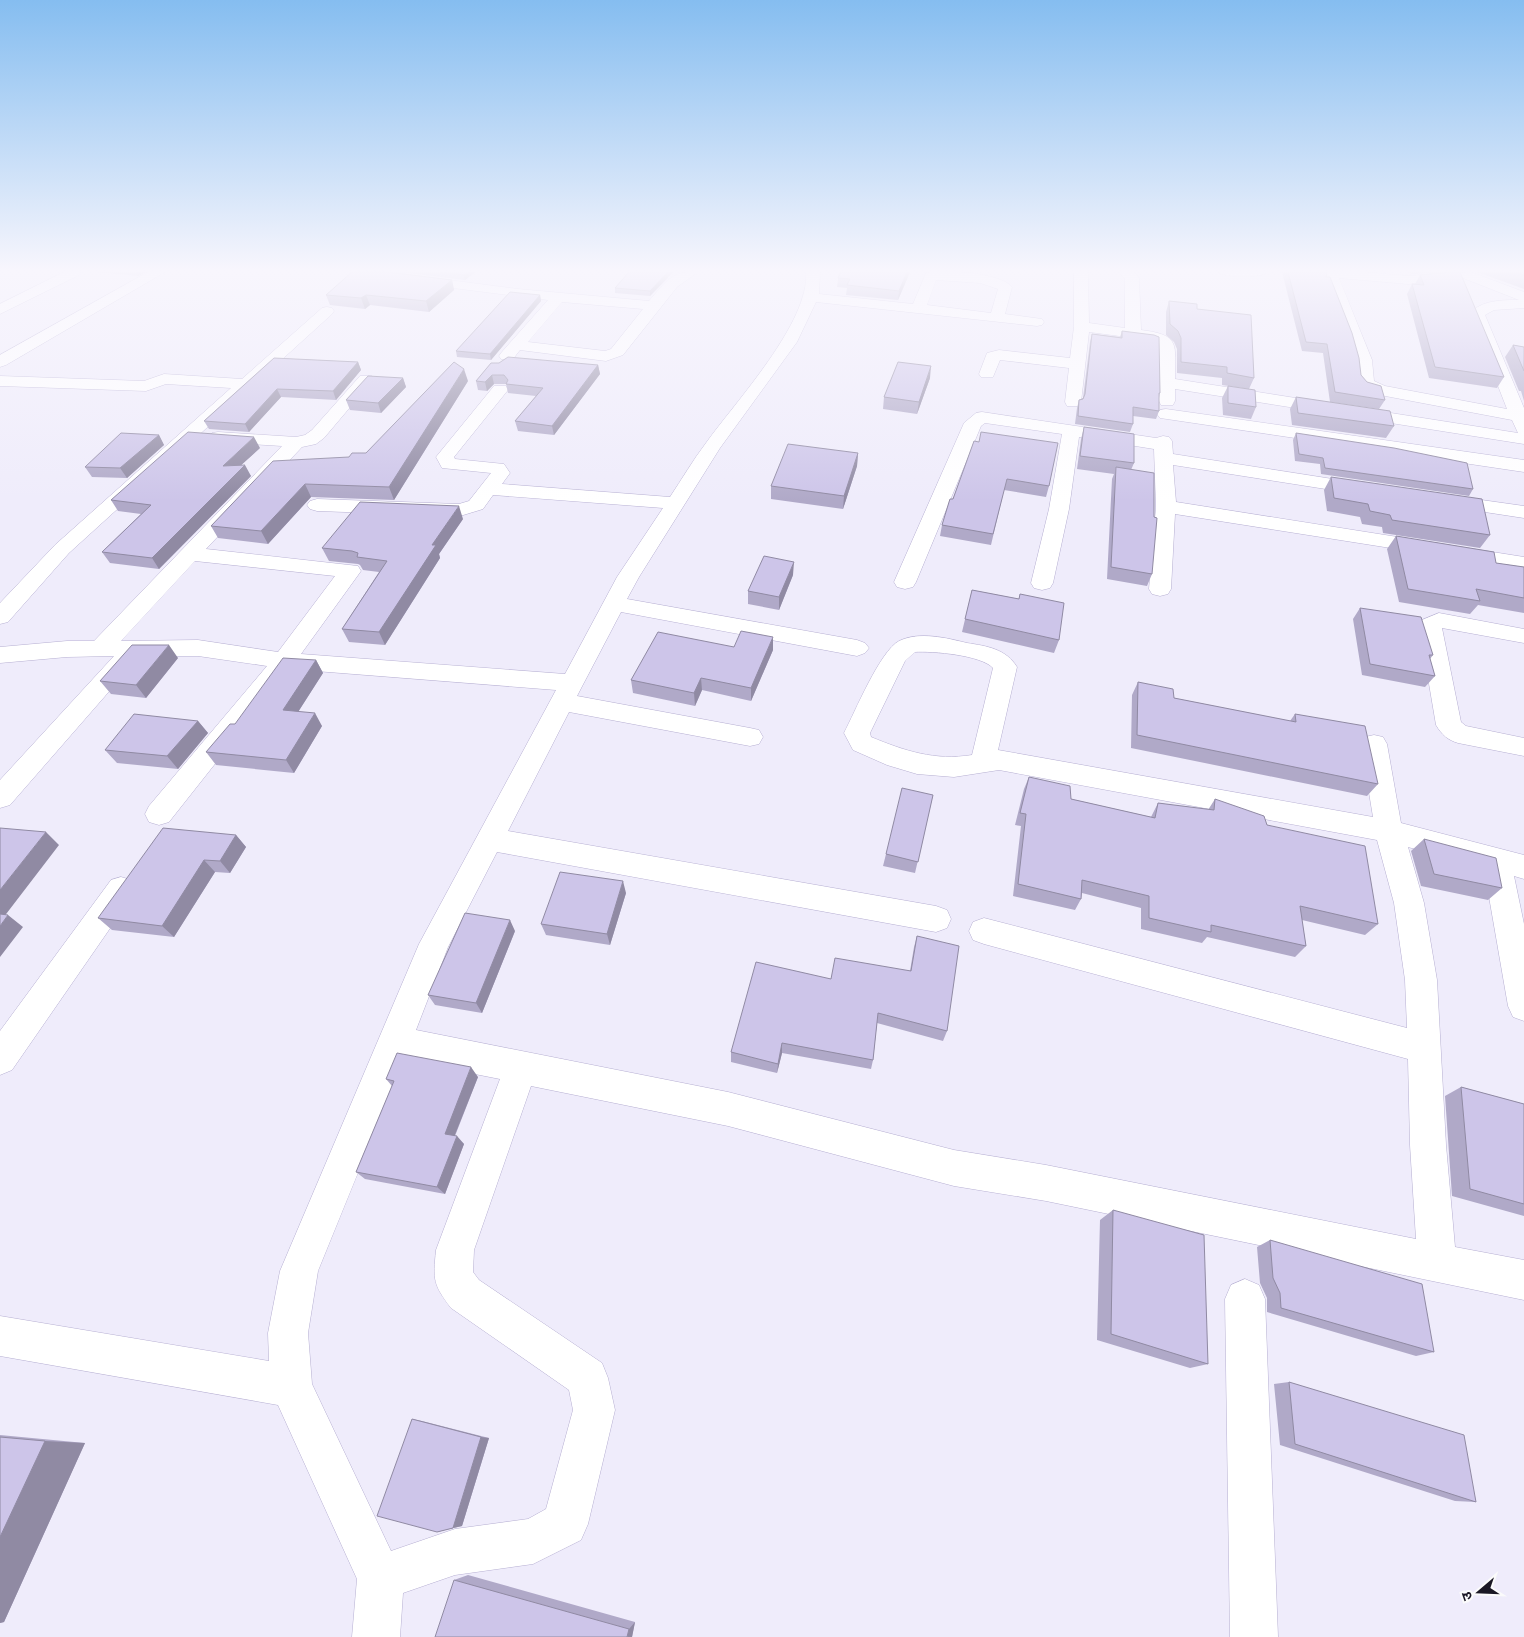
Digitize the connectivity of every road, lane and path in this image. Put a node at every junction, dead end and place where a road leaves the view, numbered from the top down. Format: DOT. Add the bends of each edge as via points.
graph roads {
  1 [pos="22,348"];
  2 [pos="286,348"];
  3 [pos="513,348"];
  4 [pos="544,348"];
  5 [pos="620,348"];
  6 [pos="784,348"];
  7 [pos="1080,348"];
  8 [pos="1167,348"];
  9 [pos="1359,348"];
  10 [pos="1491,348"];
  11 [pos="0,362"];
  12 [pos="1078,364"];
  13 [pos="497,367"];
  14 [pos="987,374"];
  15 [pos="366,379"];
  16 [pos="0,381"];
  17 [pos="1168,383"];
  18 [pos="246,384"];
  19 [pos="500,390"];
  20 [pos="1073,402"];
  21 [pos="1166,414"];
  22 [pos="1521,422"];
  23 [pos="1071,431"];
  24 [pos="189,435"];
  25 [pos="1524,439"];
  26 [pos="296,442"];
  27 [pos="1163,452"];
  28 [pos="1524,466"];
  29 [pos="488,489"];
  30 [pos="1387,492"];
  31 [pos="1426,498"];
  32 [pos="674,503"];
  33 [pos="317,505"];
  34 [pos="1166,507"];
  35 [pos="1524,512"];
  36 [pos="191,554"];
  37 [pos="1524,563"];
  38 [pos="905,582"];
  39 [pos="1042,583"];
  40 [pos="1160,589"];
  41 [pos="614,604"];
  42 [pos="0,617"];
  43 [pos="1524,636"];
  44 [pos="135,647"];
  45 [pos="101,648"];
  46 [pos="857,648"];
  47 [pos="0,655"];
  48 [pos="284,661"];
  49 [pos="566,693"];
  50 [pos="750,737"];
  51 [pos="1374,744"];
  52 [pos="1524,747"];
  53 [pos="983,761"];
  54 [pos="0,798"];
  55 [pos="163,823"];
  56 [pos="1389,831"];
  57 [pos="489,839"];
  58 [pos="1511,863"];
  59 [pos="135,869"];
  60 [pos="936,919"];
  61 [pos="984,931"];
  62 [pos="1524,1006"];
  63 [pos="395,1042"];
  64 [pos="1424,1048"];
  65 [pos="0,1059"];
  66 [pos="522,1068"];
  67 [pos="1437,1262"];
  68 [pos="1524,1280"];
  69 [pos="1245,1298"];
  70 [pos="0,1336"];
  71 [pos="291,1386"];
  72 [pos="380,1578"];
  73 [pos="376,1637"];
  74 [pos="1254,1637"];
  1 -- 11 [label="street"];
  2 -- 18 [label="street"];
  3 -- 13 [label="street"];
  4 -- 5 [label="street" via="606,356"];
  6 -- 32 [label="street"];
  7 -- 12 [label="street"];
  8 -- 17 [label="street"];
  9 -- 22 [label="street" via="1366,383 1371,387"];
  10 -- 22 [label="street"];
  12 -- 14 [label="street" via="999,354 994,356"];
  12 -- 20 [label="street"];
  15 -- 26 [label="street" via="318,434 310,440"];
  16 -- 18 [label="street" via="146,386 164,379"];
  17 -- 21 [label="street"];
  17 -- 25 [label="street"];
  18 -- 24 [label="street"];
  19 -- 29 [label="street" via="445,457 449,464 497,468 501,473"];
  21 -- 27 [label="street"];
  21 -- 28 [label="street"];
  23 -- 27 [label="street"];
  23 -- 38 [label="street" via="991,418 977,419"];
  23 -- 39 [label="street" via="1059,509"];
  24 -- 26 [label="street"];
  24 -- 42 [label="street" via="62,549"];
  26 -- 36 [label="street"];
  27 -- 30 [label="street"];
  27 -- 34 [label="street"];
  29 -- 32 [label="street"];
  29 -- 33 [label="street" via="476,504 460,510"];
  31 -- 35 [label="street"];
  32 -- 41 [label="street"];
  34 -- 37 [label="street"];
  34 -- 40 [label="street"];
  36 -- 45 [label="street"];
  36 -- 48 [label="street" via="350,571"];
  41 -- 46 [label="street"];
  41 -- 49 [label="street"];
  43 -- 52 [label="street" via="1439,620 1430,625 1449,725 1458,734"];
  44 -- 45 [label="street"];
  44 -- 48 [label="street" via="198,648"];
  44 -- 54 [label="street"];
  45 -- 47 [label="street"];
  48 -- 49 [label="street"];
  48 -- 55 [label="street"];
  49 -- 50 [label="street"];
  49 -- 57 [label="street"];
  51 -- 56 [label="street"];
  53 -- 53 [label="street" via="1005,667 997,659 962,649 922,644 902,649 857,733 862,743 907,763 930,767 956,767"];
  53 -- 56 [label="street" via="999,760"];
  56 -- 58 [label="street"];
  56 -- 64 [label="street" via="1408,903 1422,980"];
  57 -- 60 [label="street"];
  57 -- 63 [label="street" via="434,944"];
  58 -- 62 [label="street"];
  59 -- 65 [label="street"];
  61 -- 64 [label="street"];
  63 -- 66 [label="street"];
  63 -- 71 [label="street" via="299,1271 288,1333"];
  64 -- 67 [label="street"];
  66 -- 67 [label="street" via="728,1109 954,1168 1056,1185"];
  66 -- 72 [label="street" via="455,1250 453,1278 465,1294 587,1378 594,1410 565,1524 533,1541 456,1552"];
  67 -- 68 [label="street"];
  69 -- 74 [label="street"];
  70 -- 71 [label="street"];
  71 -- 72 [label="street"];
  72 -- 73 [label="street"];
}
